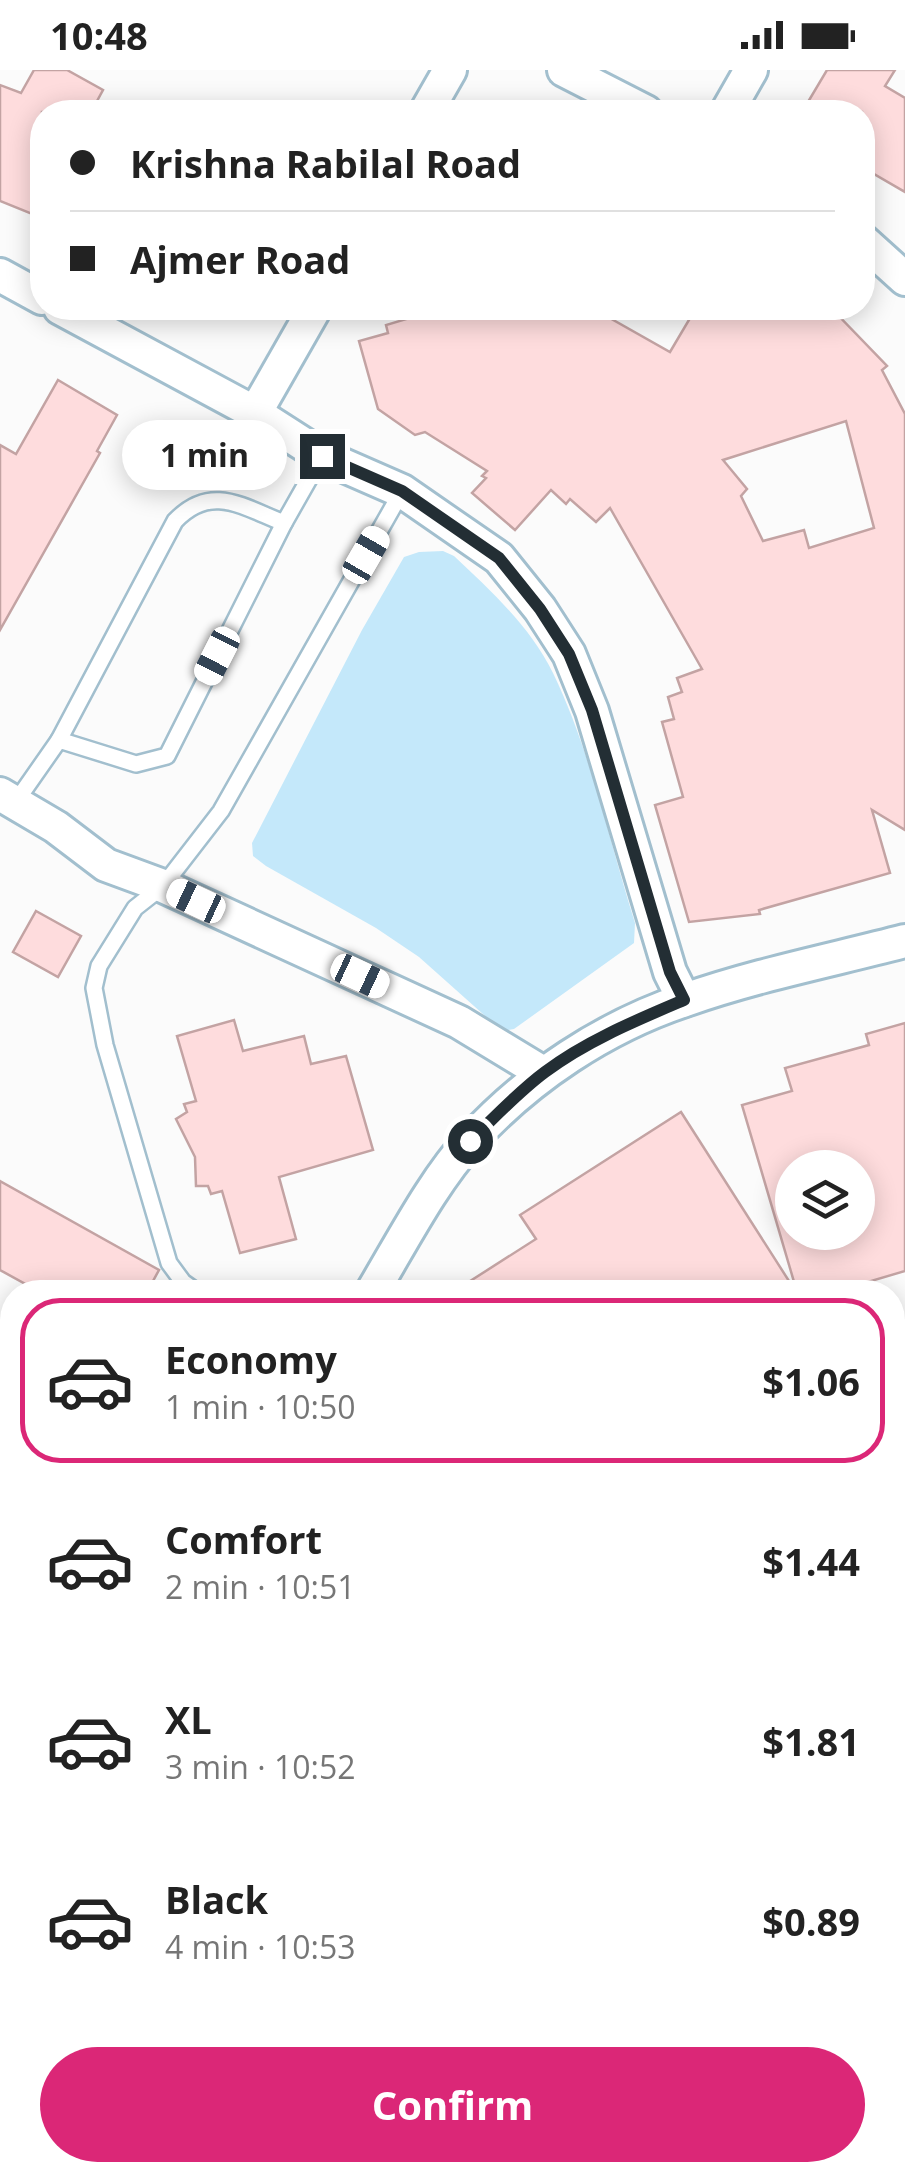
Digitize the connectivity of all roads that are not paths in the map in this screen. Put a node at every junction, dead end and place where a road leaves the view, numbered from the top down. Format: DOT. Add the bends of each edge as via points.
graph roads {
  1 [pos="450,70"];
  2 [pos="564,70"];
  3 [pos="750,70"];
  4 [pos="433,100"];
  5 [pos="623,100"];
  6 [pos="734,100"];
  7 [pos="875,252"];
  8 [pos="0,275"];
  9 [pos="905,279"];
  10 [pos="30,291"];
  11 [pos="82,320"];
  12 [pos="308,320"];
  13 [pos="255,413"];
  14 [pos="322,456"];
  15 [pos="402,491"];
  16 [pos="284,523"];
  17 [pos="59,740"];
  18 [pos="7,798"];
  19 [pos="163,886"];
  20 [pos="905,940"];
  21 [pos="684,1000"];
  22 [pos="543,1073"];
  23 [pos="182,1280"];
  24 [pos="379,1280"];
  1 -- 4 [label="street"];
  2 -- 5 [label="street"];
  3 -- 6 [label="street"];
  7 -- 9 [label="street"];
  8 -- 10 [label="street"];
  11 -- 13 [label="street"];
  12 -- 13 [label="street"];
  13 -- 14 [label="street"];
  14 -- 15 [label="street"];
  14 -- 16 [label="lane"];
  15 -- 19 [label="lane" via="221,812"];
  15 -- 21 [label="street" via="499,558 569,654"];
  16 -- 17 [label="lane" via="210,499 190,506"];
  16 -- 17 [label="lane" via="167,756 136,764"];
  17 -- 18 [label="lane"];
  18 -- 19 [label="street" via="106,865"];
  19 -- 22 [label="street" via="458,1022"];
  19 -- 23 [label="lane" via="135,908 114,938 94,988 104,1046 170,1264"];
  20 -- 21 [label="street"];
  21 -- 22 [label="street"];
  22 -- 24 [label="street" via="470,1141"];
}
